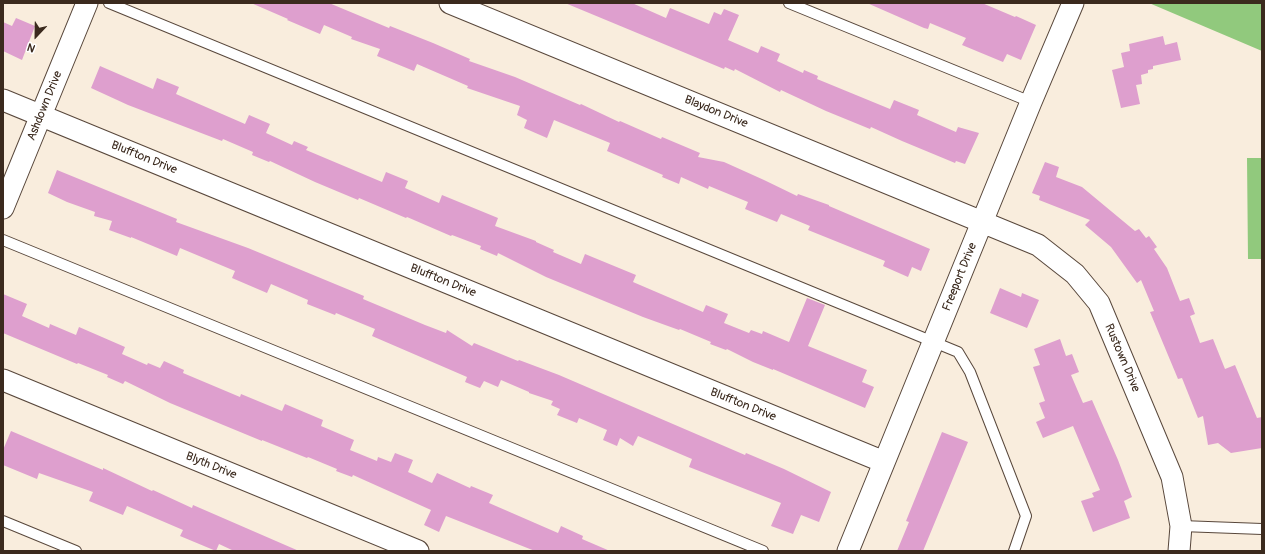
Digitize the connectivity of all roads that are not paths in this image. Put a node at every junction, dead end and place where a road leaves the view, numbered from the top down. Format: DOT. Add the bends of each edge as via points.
graph roads {
  1 [pos="87,3"];
  2 [pos="110,3"];
  3 [pos="450,3"];
  4 [pos="789,3"];
  5 [pos="1073,3"];
  6 [pos="3,100"];
  7 [pos="1031,102"];
  8 [pos="41,115"];
  9 [pos="3,208"];
  10 [pos="982,221"];
  11 [pos="3,240"];
  12 [pos="933,342"];
  13 [pos="3,380"];
  14 [pos="884,462"];
  15 [pos="3,521"];
  16 [pos="1181,526"];
  17 [pos="1262,529"];
  18 [pos="76,551"];
  19 [pos="418,551"];
  20 [pos="763,551"];
  21 [pos="848,551"];
  22 [pos="1014,551"];
  23 [pos="1178,551"];
  1 -- 8 [label="street, Ashdown Drive"];
  2 -- 12 [label="lane"];
  3 -- 10 [label="street, Blaydon Drive"];
  4 -- 7 [label="lane"];
  5 -- 7 [label="street, Freeport Drive"];
  6 -- 8 [label="street, Bluffton Drive"];
  7 -- 10 [label="street, Freeport Drive"];
  8 -- 9 [label="street, Ashdown Drive"];
  8 -- 14 [label="street, Bluffton Drive"];
  10 -- 12 [label="street, Freeport Drive"];
  10 -- 16 [label="street, Rustown Drive" via="1038,244 1075,274 1099,303 1172,477"];
  11 -- 20 [label="lane"];
  12 -- 14 [label="street, Freeport Drive"];
  12 -- 22 [label="lane" via="958,352 970,372 1026,516"];
  13 -- 19 [label="street, Blyth Drive"];
  14 -- 21 [label="street, Freeport Drive"];
  15 -- 18 [label="lane"];
  16 -- 17 [label="lane"];
  16 -- 23 [label="street, Rustown Drive"];
}
